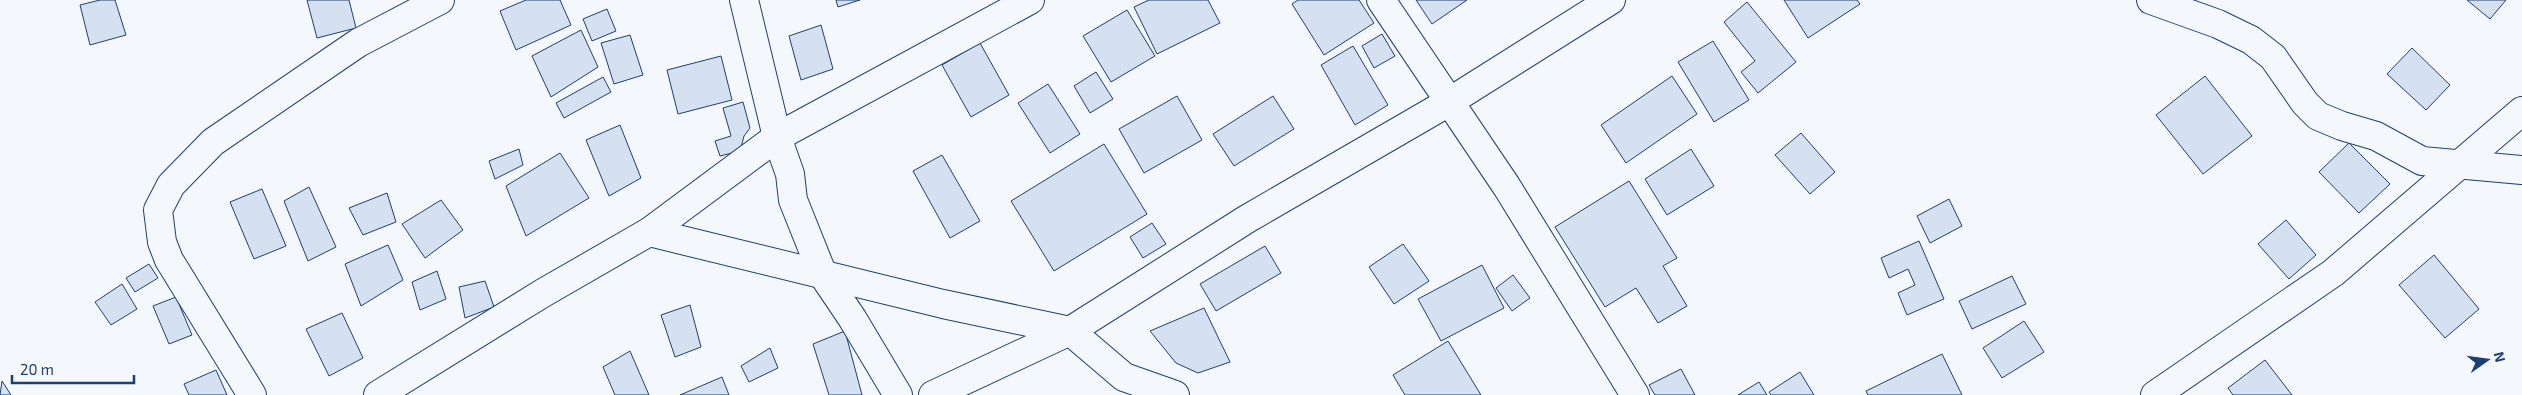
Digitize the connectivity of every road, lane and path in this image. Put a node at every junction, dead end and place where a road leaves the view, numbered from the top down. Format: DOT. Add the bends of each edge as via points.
graph roads {
  1 [pos="440,0"];
  2 [pos="744,0"];
  3 [pos="1030,0"];
  4 [pos="1381,0"];
  5 [pos="1611,0"];
  6 [pos="2151,0"];
  7 [pos="1449,102"];
  8 [pos="2522,111"];
  9 [pos="777,137"];
  10 [pos="2461,165"];
  11 [pos="2522,170"];
  12 [pos="649,232"];
  13 [pos="823,275"];
  14 [pos="1070,331"];
  15 [pos="252,395"];
  16 [pos="378,395"];
  17 [pos="898,395"];
  18 [pos="932,395"];
  19 [pos="1175,395"];
  20 [pos="1635,395"];
  21 [pos="2155,395"];
  1 -- 15 [label="street" via="358,43 213,142 171,185 158,210 162,242 169,260"];
  2 -- 9 [label="street"];
  3 -- 9 [label="street"];
  4 -- 7 [label="street"];
  5 -- 7 [label="street"];
  6 -- 10 [label="street" via="2218,24 2251,40 2273,57 2318,116 2376,136 2422,161"];
  7 -- 14 [label="street" via="1247,219"];
  7 -- 20 [label="street" via="1556,263"];
  8 -- 10 [label="street"];
  9 -- 12 [label="street"];
  9 -- 13 [label="street" via="790,174 793,200"];
  10 -- 11 [label="street"];
  10 -- 21 [label="street" via="2333,274"];
  12 -- 13 [label="street"];
  12 -- 16 [label="street" via="542,293"];
  13 -- 14 [label="street"];
  13 -- 17 [label="street"];
  14 -- 18 [label="street"];
  14 -- 19 [label="street" via="1124,377"];
}
